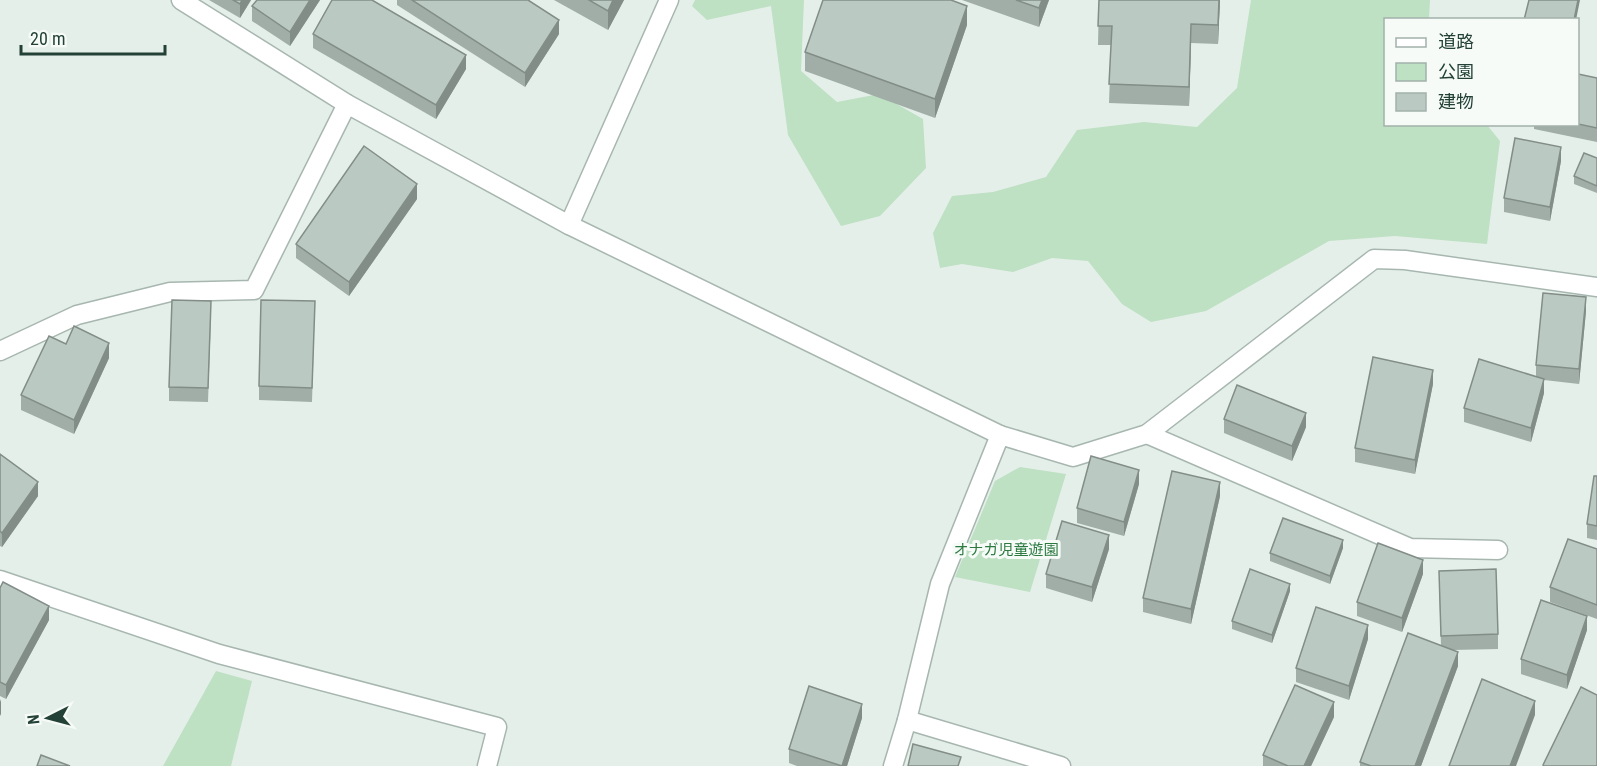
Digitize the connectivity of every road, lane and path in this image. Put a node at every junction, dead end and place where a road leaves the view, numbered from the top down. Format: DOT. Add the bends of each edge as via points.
graph roads {
  1 [pos="182,0"];
  2 [pos="669,0"];
  3 [pos="347,104"];
  4 [pos="569,225"];
  5 [pos="1597,287"];
  6 [pos="0,351"];
  7 [pos="1147,434"];
  8 [pos="1000,435"];
  9 [pos="1498,550"];
  10 [pos="0,580"];
  11 [pos="907,720"];
  12 [pos="487,766"];
  13 [pos="893,766"];
  14 [pos="1061,766"];
  1 -- 3 [label="street"];
  2 -- 4 [label="street"];
  3 -- 4 [label="street"];
  3 -- 6 [label="street" via="254,290 170,292 77,315"];
  4 -- 8 [label="street"];
  5 -- 7 [label="street" via="1374,259"];
  7 -- 8 [label="street" via="1073,457"];
  7 -- 9 [label="street" via="1410,548"];
  8 -- 11 [label="street" via="940,584"];
  10 -- 12 [label="street" via="219,654 497,727"];
  11 -- 13 [label="street"];
  11 -- 14 [label="street"];
}
